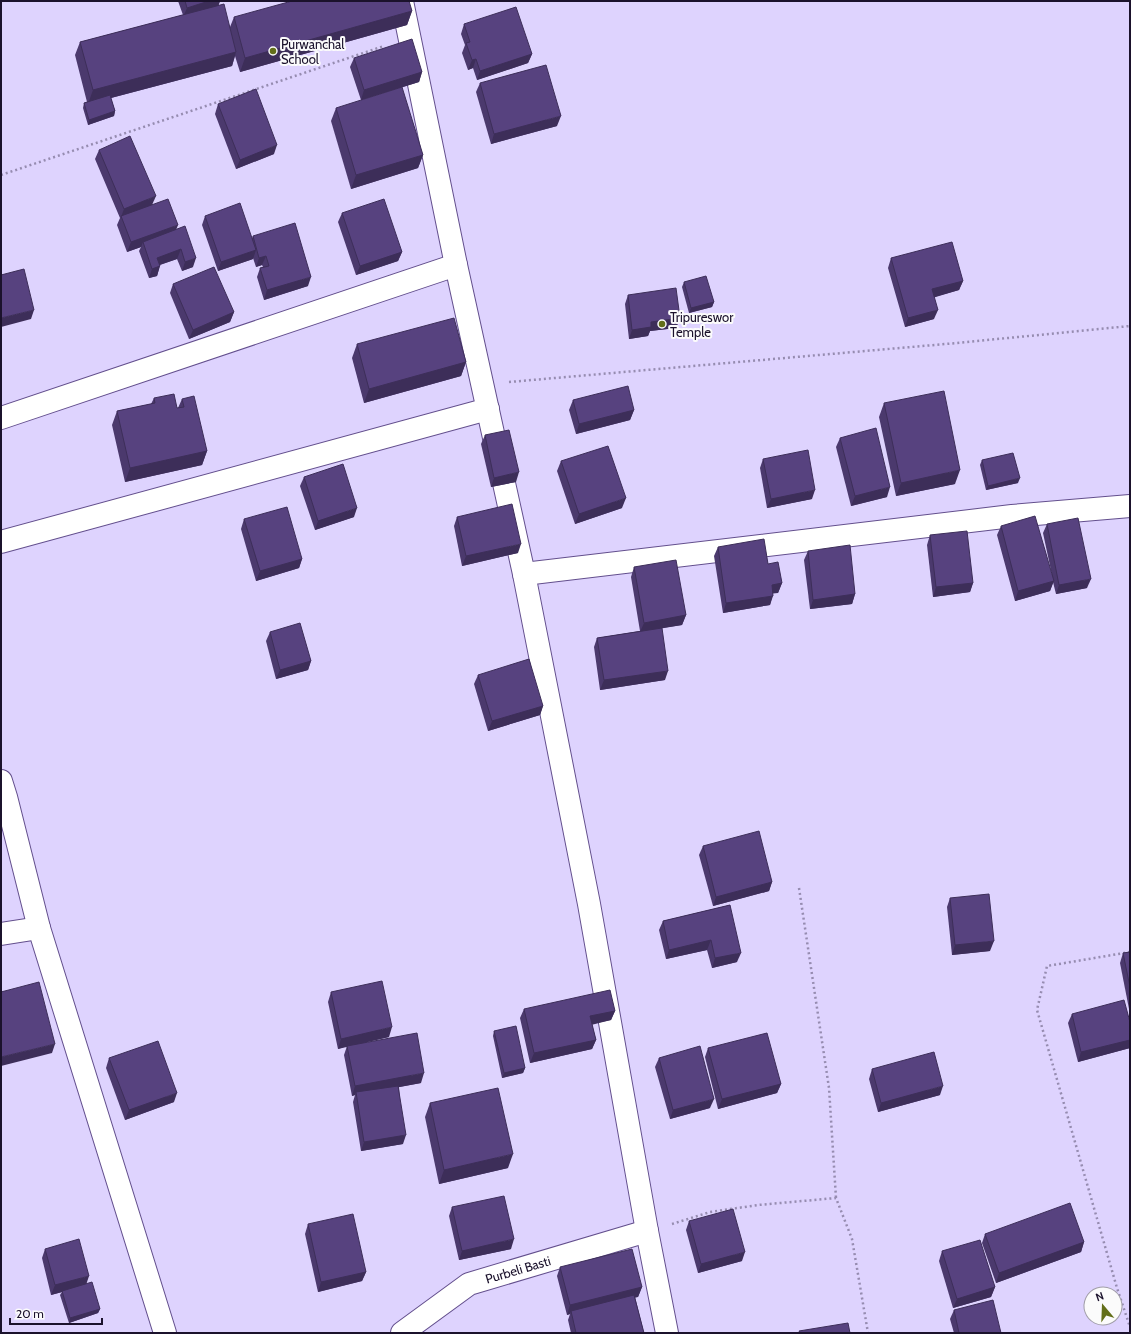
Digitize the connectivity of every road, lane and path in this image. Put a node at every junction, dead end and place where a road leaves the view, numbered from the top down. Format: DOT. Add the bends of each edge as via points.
graph roads {
  1 [pos="402,1"];
  2 [pos="409,38"];
  3 [pos="1,175"];
  4 [pos="456,265"];
  5 [pos="1130,326"];
  6 [pos="482,384"];
  7 [pos="488,409"];
  8 [pos="1,418"];
  9 [pos="1130,506"];
  10 [pos="1,542"];
  11 [pos="524,574"];
  12 [pos="3,792"];
  13 [pos="799,888"];
  14 [pos="39,928"];
  15 [pos="1,934"];
  16 [pos="1130,952"];
  17 [pos="836,1198"];
  18 [pos="647,1231"];
  19 [pos="1130,1327"];
  20 [pos="165,1333"];
  21 [pos="402,1333"];
  22 [pos="666,1333"];
  23 [pos="868,1333"];
  1 -- 2 [label="street"];
  2 -- 3 [label="path"];
  2 -- 4 [label="street"];
  4 -- 6 [label="street"];
  4 -- 8 [label="street"];
  5 -- 6 [label="path"];
  6 -- 7 [label="street"];
  7 -- 10 [label="street"];
  7 -- 11 [label="street"];
  9 -- 11 [label="street" via="1012,516"];
  11 -- 18 [label="street" via="589,904"];
  12 -- 14 [label="street"];
  13 -- 17 [label="path" via="829,1088"];
  14 -- 15 [label="street"];
  14 -- 20 [label="street"];
  16 -- 19 [label="path" via="1047,966 1037,1010"];
  17 -- 18 [label="path" via="710,1212"];
  17 -- 23 [label="path" via="852,1239"];
  18 -- 21 [label="street, Purbeli Basti" via="469,1284"];
  18 -- 22 [label="street"];
}
